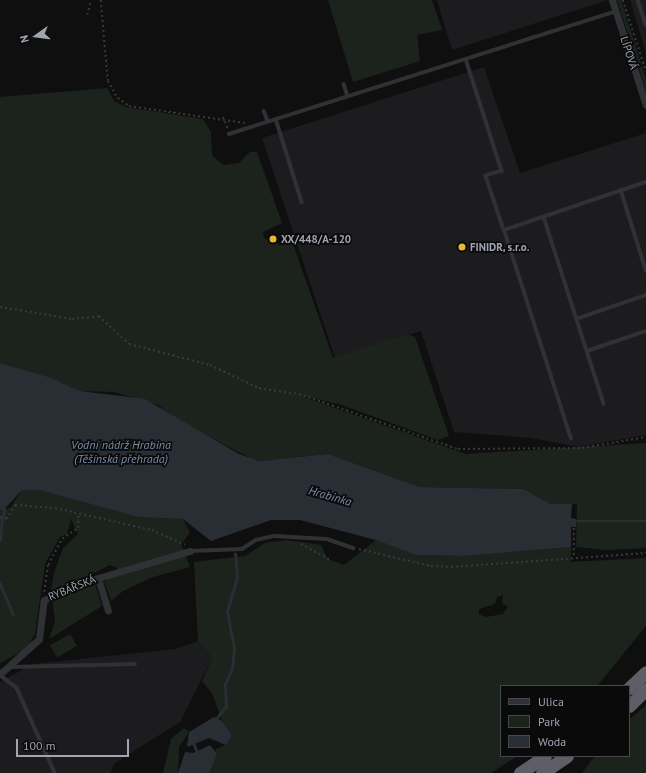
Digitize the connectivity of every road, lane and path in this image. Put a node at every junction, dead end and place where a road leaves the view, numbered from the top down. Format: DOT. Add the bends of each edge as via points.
graph roads {
  1 [pos="91,0"];
  2 [pos="101,0"];
  3 [pos="612,0"];
  4 [pos="623,0"];
  5 [pos="638,0"];
  6 [pos="616,11"];
  7 [pos="87,15"];
  8 [pos="646,25"];
  9 [pos="466,59"];
  10 [pos="646,71"];
  11 [pos="344,84"];
  12 [pos="348,96"];
  13 [pos="646,105"];
  14 [pos="264,111"];
  15 [pos="223,117"];
  16 [pos="276,119"];
  17 [pos="268,121"];
  18 [pos="255,125"];
  19 [pos="229,134"];
  20 [pos="646,182"];
  21 [pos="621,190"];
  22 [pos="302,202"];
  23 [pos="544,217"];
  24 [pos="504,230"];
  25 [pos="646,270"];
  26 [pos="646,295"];
  27 [pos="0,307"];
  28 [pos="576,318"];
  29 [pos="646,331"];
  30 [pos="587,351"];
  31 [pos="604,404"];
  32 [pos="646,438"];
  33 [pos="571,439"];
  34 [pos="78,513"];
  35 [pos="0,517"];
  36 [pos="574,528"];
  37 [pos="290,536"];
  38 [pos="353,548"];
  39 [pos="190,550"];
  40 [pos="646,553"];
  41 [pos="574,558"];
  42 [pos="330,560"];
  43 [pos="98,578"];
  44 [pos="44,600"];
  45 [pos="108,610"];
  46 [pos="135,664"];
  47 [pos="11,666"];
  48 [pos="646,672"];
  49 [pos="0,675"];
  50 [pos="630,687"];
  51 [pos="646,689"];
  52 [pos="630,705"];
  53 [pos="544,757"];
  54 [pos="566,757"];
  55 [pos="55,773"];
  56 [pos="520,773"];
  57 [pos="542,773"];
  1 -- 7 [label="path"];
  2 -- 15 [label="path" via="108,81 118,98 129,106"];
  3 -- 6 [label="street, LÍPOVÁ"];
  4 -- 10 [label="path"];
  5 -- 8 [label="lane"];
  6 -- 9 [label="lane"];
  6 -- 13 [label="street, LÍPOVÁ"];
  9 -- 12 [label="lane"];
  9 -- 24 [label="lane" via="502,171 486,176"];
  11 -- 12 [label="lane"];
  12 -- 16 [label="lane"];
  14 -- 17 [label="lane"];
  15 -- 18 [label="path"];
  15 -- 19 [label="path"];
  16 -- 17 [label="lane"];
  16 -- 22 [label="lane"];
  17 -- 18 [label="lane"];
  18 -- 19 [label="lane"];
  20 -- 21 [label="lane"];
  21 -- 23 [label="lane"];
  21 -- 25 [label="lane"];
  23 -- 24 [label="lane"];
  23 -- 28 [label="lane"];
  24 -- 33 [label="lane"];
  26 -- 28 [label="lane"];
  27 -- 32 [label="path" via="72,318 99,316 130,344 210,365 259,388 299,394 458,449 582,448"];
  28 -- 30 [label="lane"];
  29 -- 30 [label="lane"];
  30 -- 31 [label="lane"];
  34 -- 35 [label="path" via="19,505 6,518"];
  34 -- 39 [label="path" via="152,530 183,543"];
  34 -- 44 [label="path" via="78,528 62,540 48,565"];
  36 -- 41 [label="path"];
  37 -- 38 [label="lane" via="326,539"];
  37 -- 39 [label="lane" via="256,540 242,549"];
  37 -- 42 [label="path"];
  38 -- 41 [label="path" via="444,567"];
  39 -- 43 [label="street, RYBÁŘSKÁ"];
  40 -- 41 [label="path"];
  43 -- 44 [label="street, RYBÁŘSKÁ"];
  43 -- 45 [label="street"];
  44 -- 47 [label="street, RYBÁŘSKÁ" via="39,639"];
  46 -- 47 [label="lane"];
  47 -- 49 [label="street, RYBÁŘSKÁ"];
  48 -- 50 [label="highway"];
  49 -- 55 [label="lane" via="17,688"];
  51 -- 52 [label="highway"];
  53 -- 56 [label="highway"];
  54 -- 57 [label="highway"];
}
